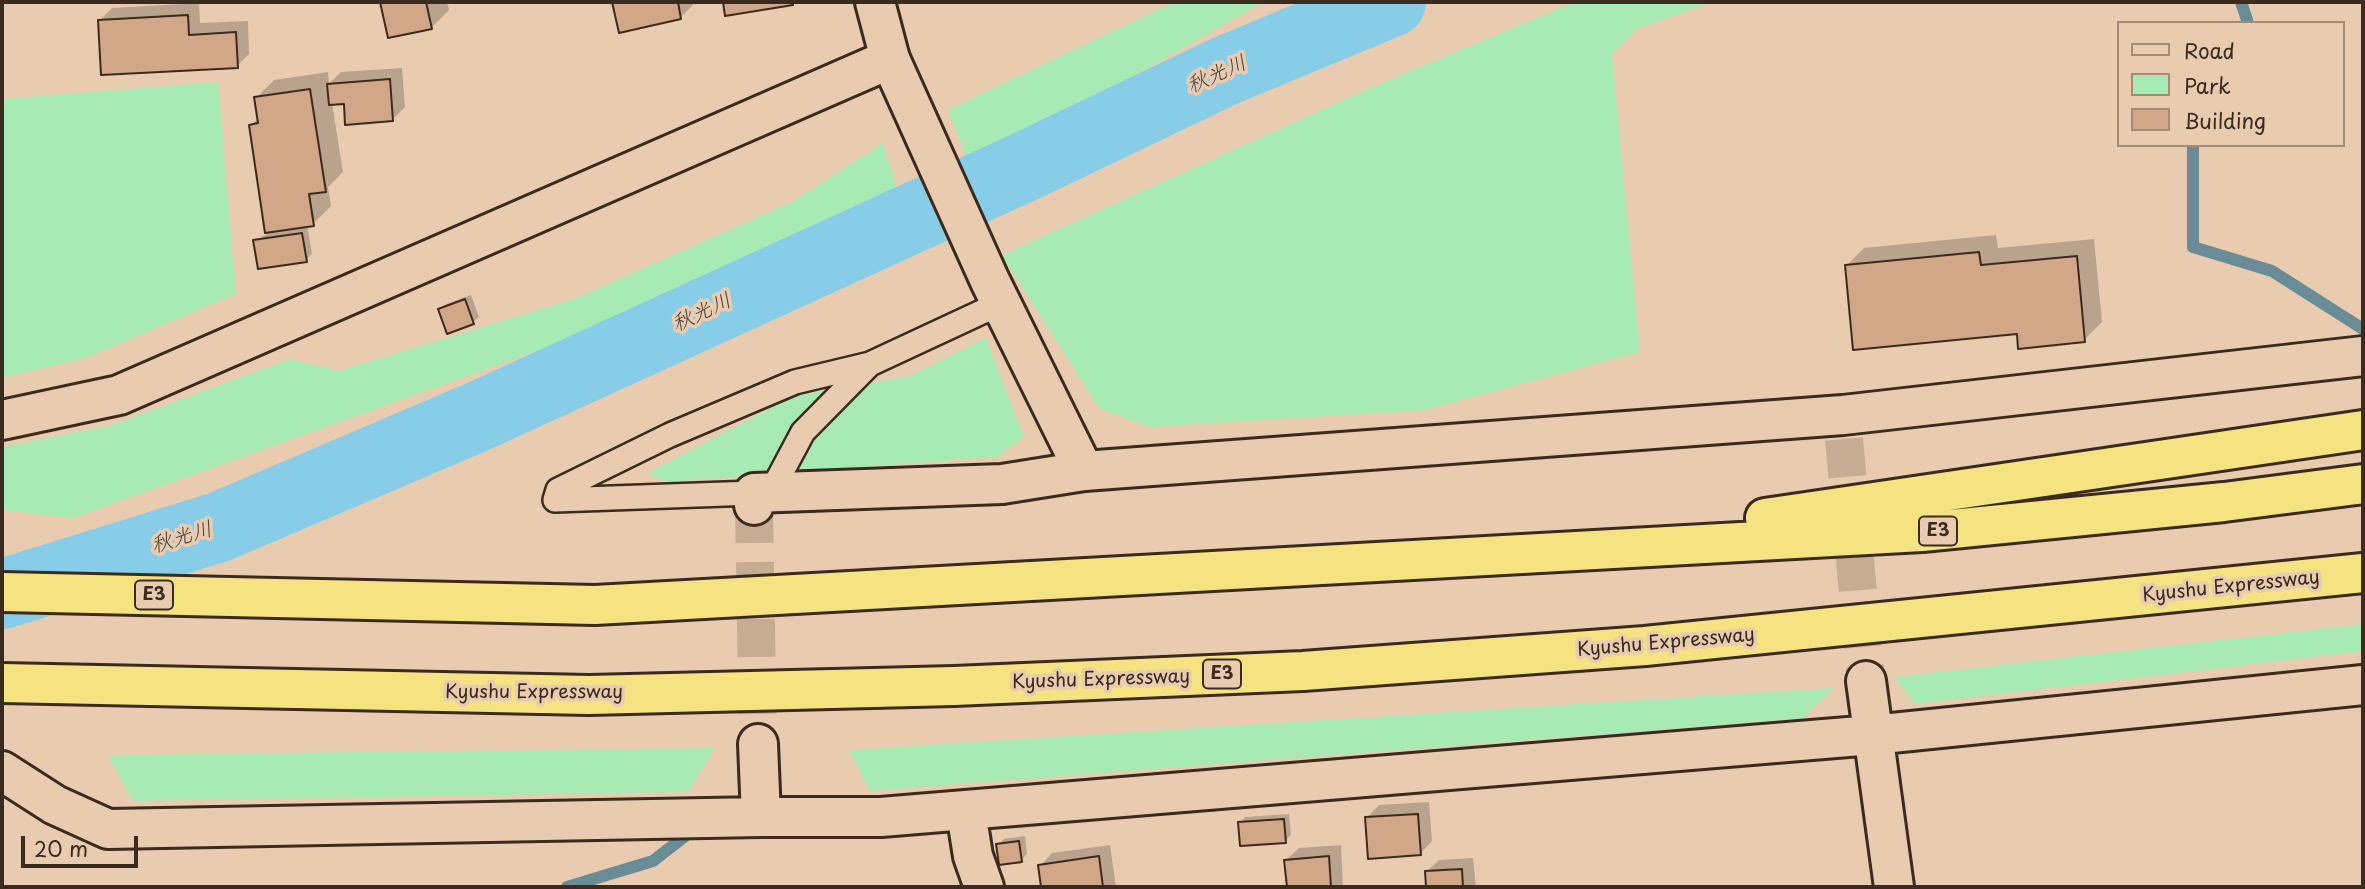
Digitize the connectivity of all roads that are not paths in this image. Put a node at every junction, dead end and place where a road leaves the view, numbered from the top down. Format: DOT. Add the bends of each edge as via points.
graph roads {
  1 [pos="875,2"];
  2 [pos="890,59"];
  3 [pos="996,292"];
  4 [pos="2363,356"];
  5 [pos="870,364"];
  6 [pos="2,420"];
  7 [pos="2363,430"];
  8 [pos="1084,471"];
  9 [pos="2363,484"];
  10 [pos="760,496"];
  11 [pos="1510,555"];
  12 [pos="2363,573"];
  13 [pos="2,592"];
  14 [pos="1866,681"];
  15 [pos="2,683"];
  16 [pos="2363,685"];
  17 [pos="1872,735"];
  18 [pos="758,744"];
  19 [pos="2,771"];
  20 [pos="966,812"];
  21 [pos="761,817"];
  22 [pos="984,887"];
  23 [pos="1894,887"];
  1 -- 2 [label="street"];
  2 -- 3 [label="street"];
  2 -- 6 [label="street" via="119,395"];
  3 -- 5 [label="lane"];
  3 -- 8 [label="street"];
  4 -- 8 [label="street" via="1844,427"];
  5 -- 10 [label="lane" via="803,432"];
  5 -- 10 [label="lane" via="794,382 670,435 558,490 555,500"];
  7 -- 11 [label="highway"];
  8 -- 10 [label="street" via="1002,484"];
  9 -- 11 [label="highway, E3" via="1922,532"];
  11 -- 13 [label="highway, E3" via="595,604"];
  12 -- 15 [label="highway, Kyushu Expressway / E3" via="1645,646 1303,671 589,695"];
  14 -- 17 [label="street"];
  16 -- 17 [label="street"];
  17 -- 20 [label="street"];
  17 -- 23 [label="street"];
  18 -- 21 [label="street"];
  19 -- 21 [label="street" via="55,805 108,829"];
  20 -- 21 [label="street"];
  20 -- 22 [label="street"];
}
